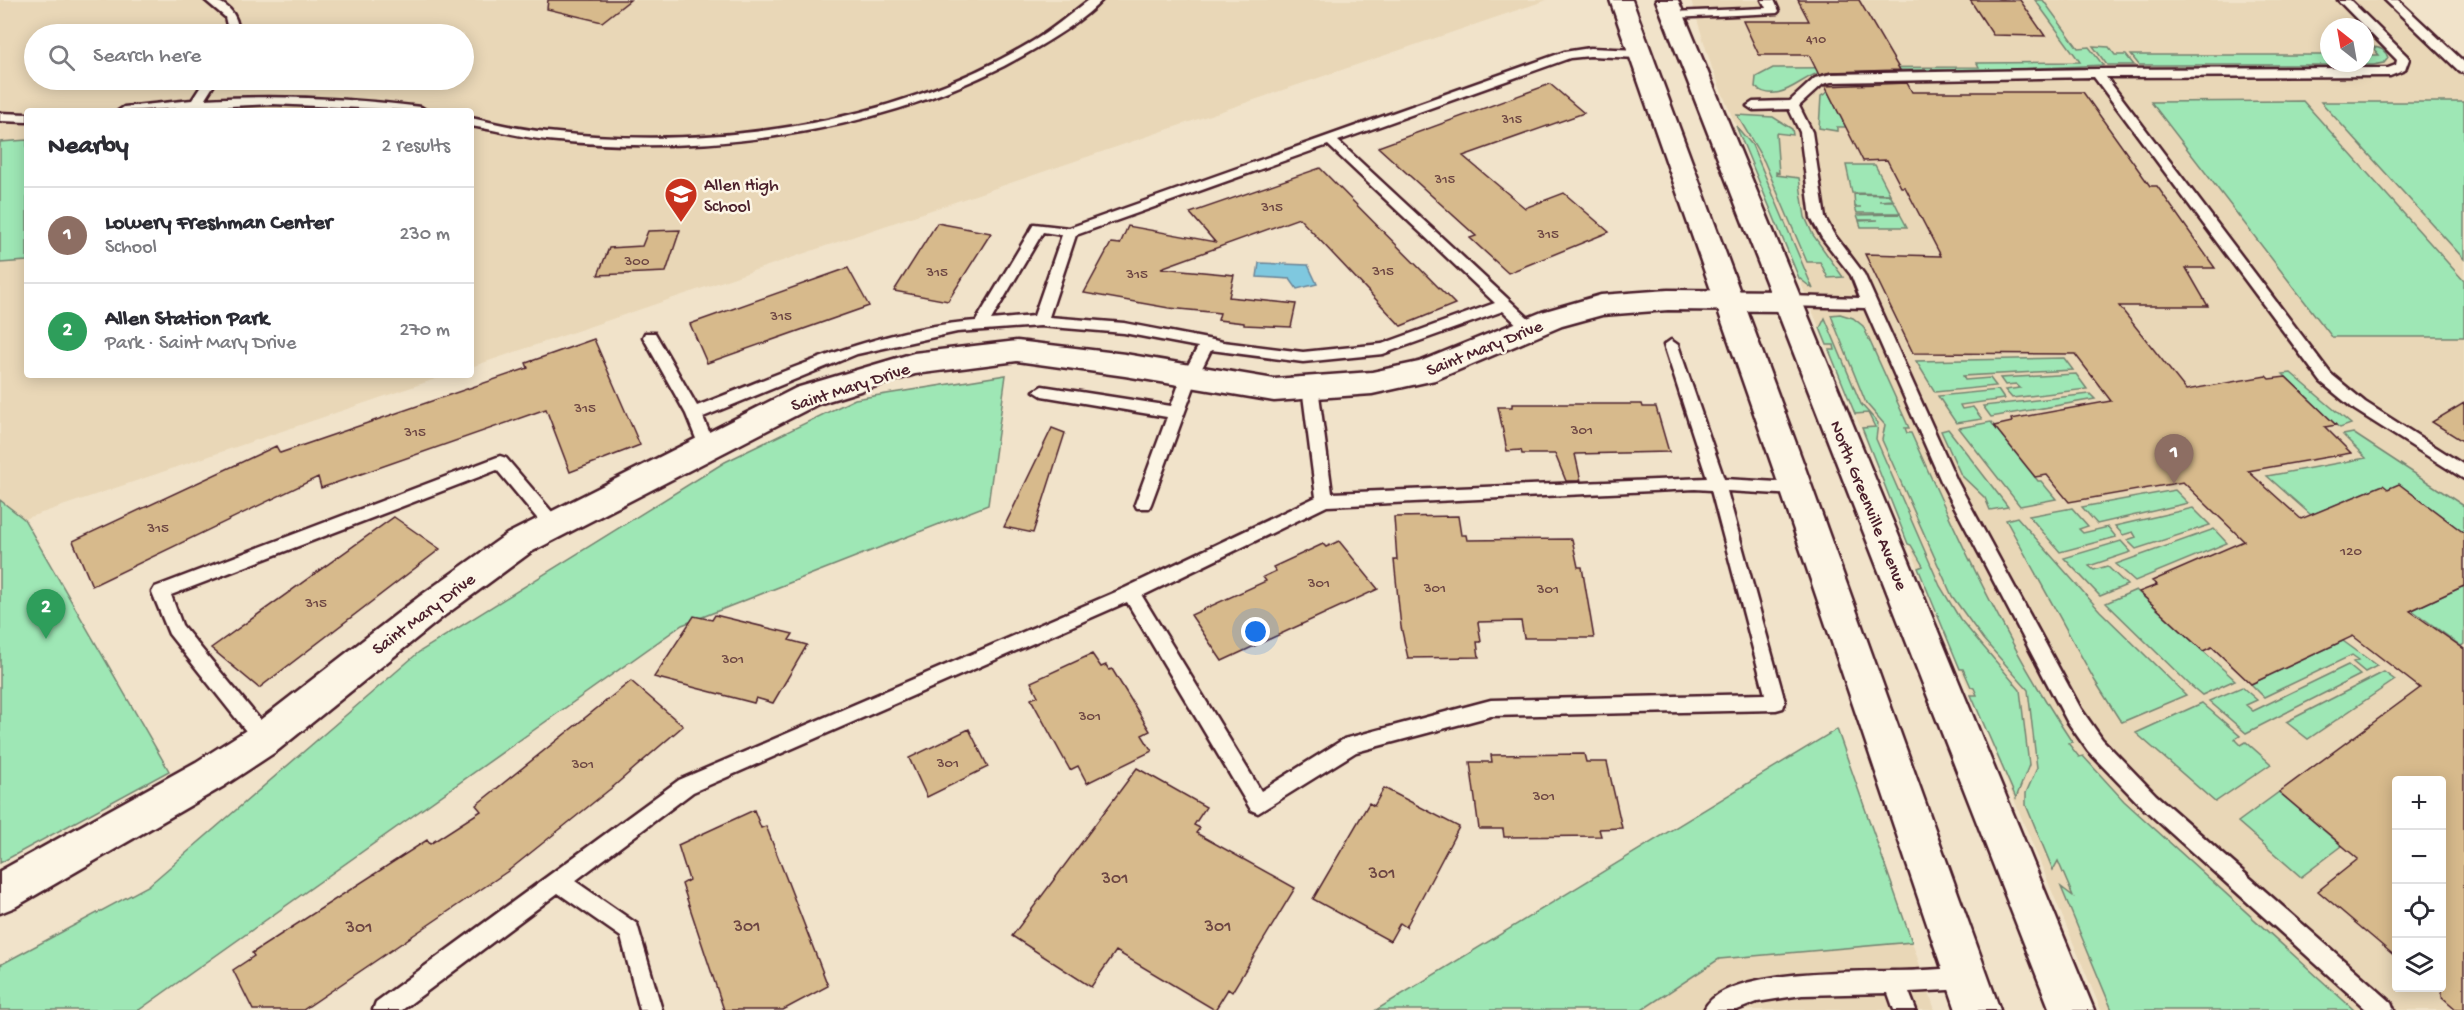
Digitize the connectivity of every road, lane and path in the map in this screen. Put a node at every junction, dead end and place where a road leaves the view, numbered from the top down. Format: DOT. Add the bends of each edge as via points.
graph roads {
  1 [pos="211,0"];
  2 [pos="1096,0"];
  3 [pos="1621,0"];
  4 [pos="1768,0"];
  5 [pos="2344,0"];
  6 [pos="2391,0"];
  7 [pos="1670,7"];
  8 [pos="232,24"];
  9 [pos="1639,54"];
  10 [pos="2464,69"];
  11 [pos="2097,73"];
  12 [pos="204,90"];
  13 [pos="196,103"];
  14 [pos="1793,105"];
  15 [pos="1753,106"];
  16 [pos="151,108"];
  17 [pos="392,108"];
  18 [pos="0,117"];
  19 [pos="24,118"];
  20 [pos="474,123"];
  21 [pos="1330,140"];
  22 [pos="1070,232"];
  23 [pos="1728,301"];
  24 [pos="1786,301"];
  25 [pos="1870,303"];
  26 [pos="1505,305"];
  27 [pos="1040,321"];
  28 [pos="981,324"];
  29 [pos="1530,328"];
  30 [pos="650,337"];
  31 [pos="1207,344"];
  32 [pos="1671,345"];
  33 [pos="1190,376"];
  34 [pos="1310,387"];
  35 [pos="1042,391"];
  36 [pos="1177,413"];
  37 [pos="694,414"];
  38 [pos="707,446"];
  39 [pos="2464,473"];
  40 [pos="1717,483"];
  41 [pos="1797,489"];
  42 [pos="1324,500"];
  43 [pos="1143,504"];
  44 [pos="552,524"];
  45 [pos="1131,593"];
  46 [pos="264,739"];
  47 [pos="558,881"];
  48 [pos="0,893"];
  49 [pos="1895,982"];
  50 [pos="1972,994"];
  51 [pos="384,1010"];
  52 [pos="651,1010"];
  53 [pos="1715,1010"];
  54 [pos="1905,1010"];
  55 [pos="2072,1010"];
  56 [pos="2383,1010"];
  1 -- 8 [label="lane" via="231,16"];
  2 -- 20 [label="lane" via="1049,38 981,76 810,126 692,140 609,141 533,135"];
  3 -- 9 [label="main road"];
  4 -- 7 [label="lane" via="1773,10"];
  5 -- 11 [label="lane" via="2403,59 2401,67 2390,72"];
  6 -- 10 [label="lane"];
  7 -- 24 [label="main road, North Greenville Avenue"];
  9 -- 21 [label="lane" via="1568,55"];
  9 -- 23 [label="main road"];
  11 -- 14 [label="lane" via="1831,78 1819,81"];
  11 -- 39 [label="lane" via="2326,378 2360,406"];
  12 -- 13 [label="lane"];
  13 -- 16 [label="lane"];
  13 -- 17 [label="lane" via="325,101"];
  14 -- 15 [label="lane"];
  14 -- 25 [label="lane" via="1806,132 1818,218 1857,274"];
  18 -- 19 [label="lane"];
  21 -- 22 [label="lane"];
  21 -- 26 [label="lane"];
  22 -- 27 [label="lane"];
  22 -- 28 [label="lane" via="1039,227"];
  23 -- 24 [label="main road, Saint Mary Drive"];
  23 -- 29 [label="main road, Saint Mary Drive" via="1601,305"];
  23 -- 41 [label="main road"];
  24 -- 25 [label="lane"];
  24 -- 55 [label="main road, North Greenville Avenue" via="1939,670"];
  25 -- 56 [label="lane" via="1949,481 2059,690 2095,745 2149,801"];
  26 -- 29 [label="lane"];
  26 -- 31 [label="lane" via="1383,349 1303,357"];
  27 -- 28 [label="lane"];
  27 -- 31 [label="lane" via="1124,328"];
  28 -- 37 [label="lane" via="854,350"];
  29 -- 34 [label="main road, Saint Mary Drive" via="1424,372 1371,384"];
  30 -- 37 [label="lane"];
  31 -- 33 [label="lane"];
  32 -- 40 [label="lane"];
  33 -- 34 [label="main road, Saint Mary Drive" via="1274,390"];
  33 -- 36 [label="lane"];
  33 -- 38 [label="main road, Saint Mary Drive" via="1017,351 914,364 807,396"];
  34 -- 42 [label="lane"];
  35 -- 36 [label="lane"];
  36 -- 43 [label="lane"];
  37 -- 38 [label="lane"];
  38 -- 44 [label="main road, Saint Mary Drive"];
  40 -- 41 [label="lane"];
  40 -- 42 [label="lane"];
  40 -- 45 [label="lane" via="1776,702 1491,708 1351,745 1258,804"];
  41 -- 50 [label="main road"];
  42 -- 45 [label="lane"];
  44 -- 46 [label="main road, Saint Mary Drive" via="487,564"];
  44 -- 46 [label="lane" via="500,462 161,592 175,629"];
  45 -- 47 [label="lane" via="686,786"];
  46 -- 48 [label="main road, Saint Mary Drive" via="166,800"];
  47 -- 51 [label="lane"];
  47 -- 52 [label="lane" via="630,931"];
  49 -- 50 [label="lane"];
  49 -- 53 [label="lane" via="1775,986 1734,997"];
  49 -- 54 [label="lane"];
}
